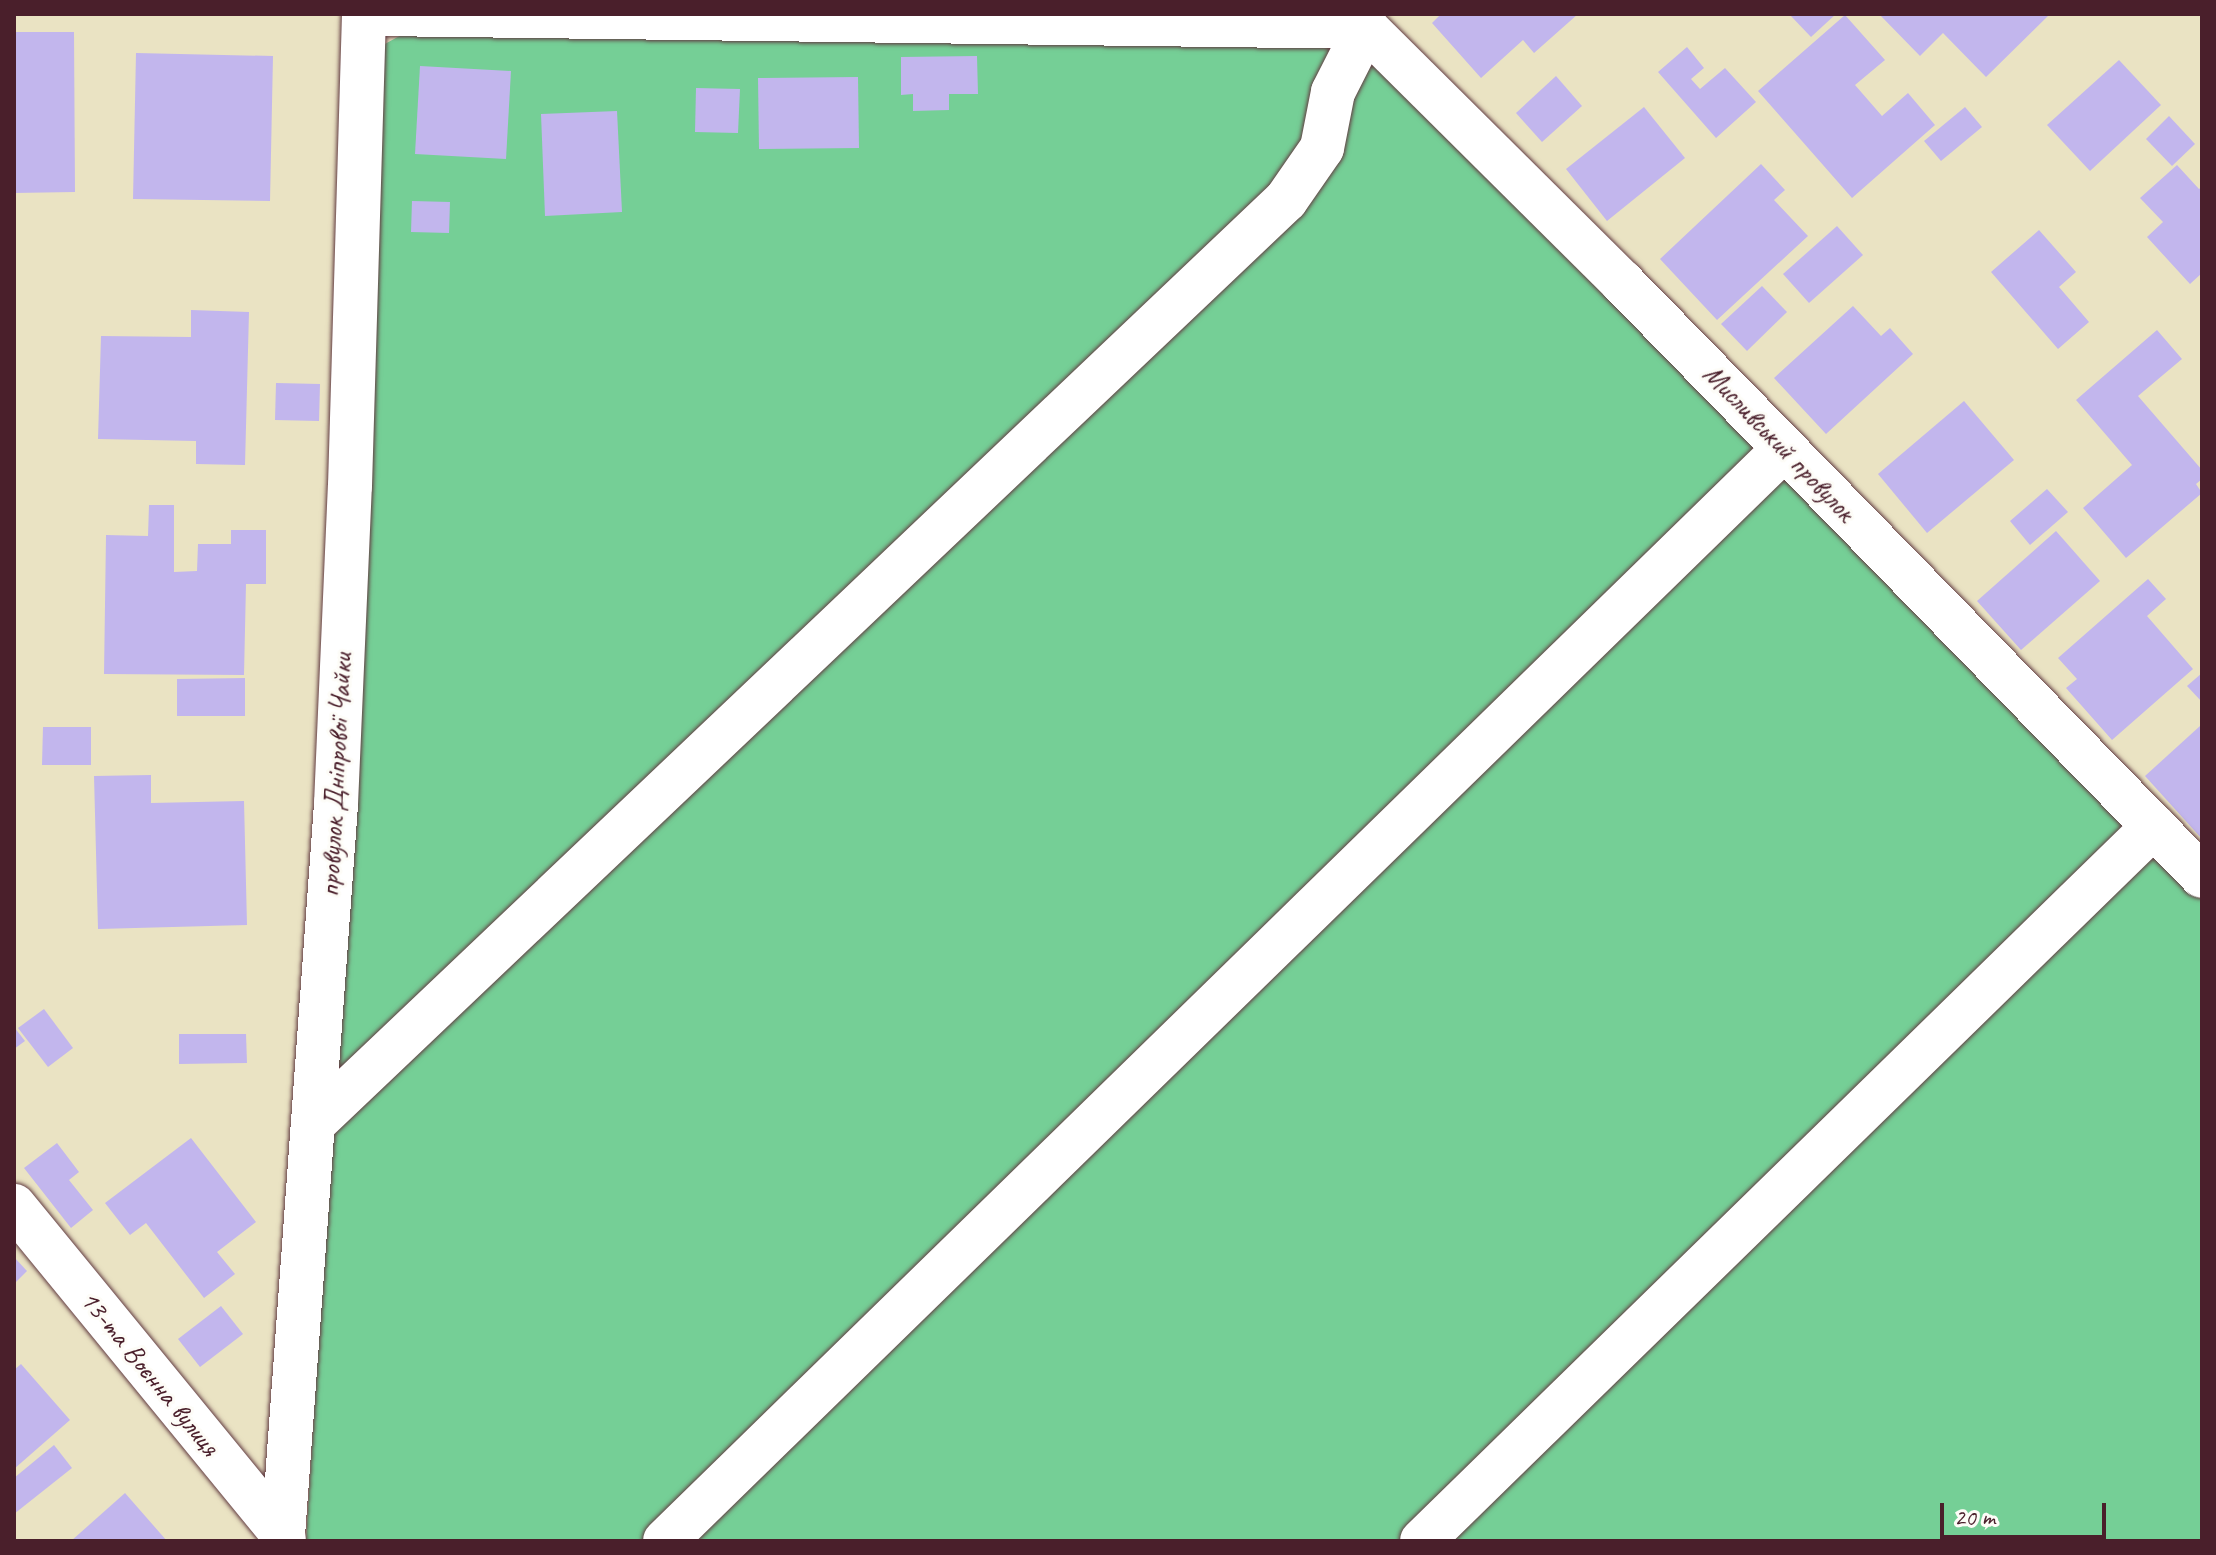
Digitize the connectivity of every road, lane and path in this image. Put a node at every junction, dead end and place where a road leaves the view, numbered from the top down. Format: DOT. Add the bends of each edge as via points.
graph roads {
  1 [pos="364,14"];
  2 [pos="378,14"];
  3 [pos="1359,20"];
  4 [pos="1784,449"];
  5 [pos="2154,826"];
  6 [pos="2202,876"];
  7 [pos="315,1122"];
  8 [pos="14,1206"];
  9 [pos="283,1538"];
  10 [pos="665,1541"];
  11 [pos="1422,1541"];
  1 -- 7 [label="street, провулок Дніпрової Чайки" via="345,613"];
  2 -- 3 [label="street"];
  3 -- 4 [label="street, Мисливський провулок"];
  3 -- 7 [label="street" via="1333,92 1322,148 1286,200"];
  4 -- 5 [label="street, Мисливський провулок"];
  4 -- 10 [label="street"];
  5 -- 6 [label="street, Мисливський провулок"];
  5 -- 11 [label="street"];
  7 -- 9 [label="street, провулок Дніпрової Чайки"];
  8 -- 9 [label="street, 13-та Воєнна вулиця"];
}
